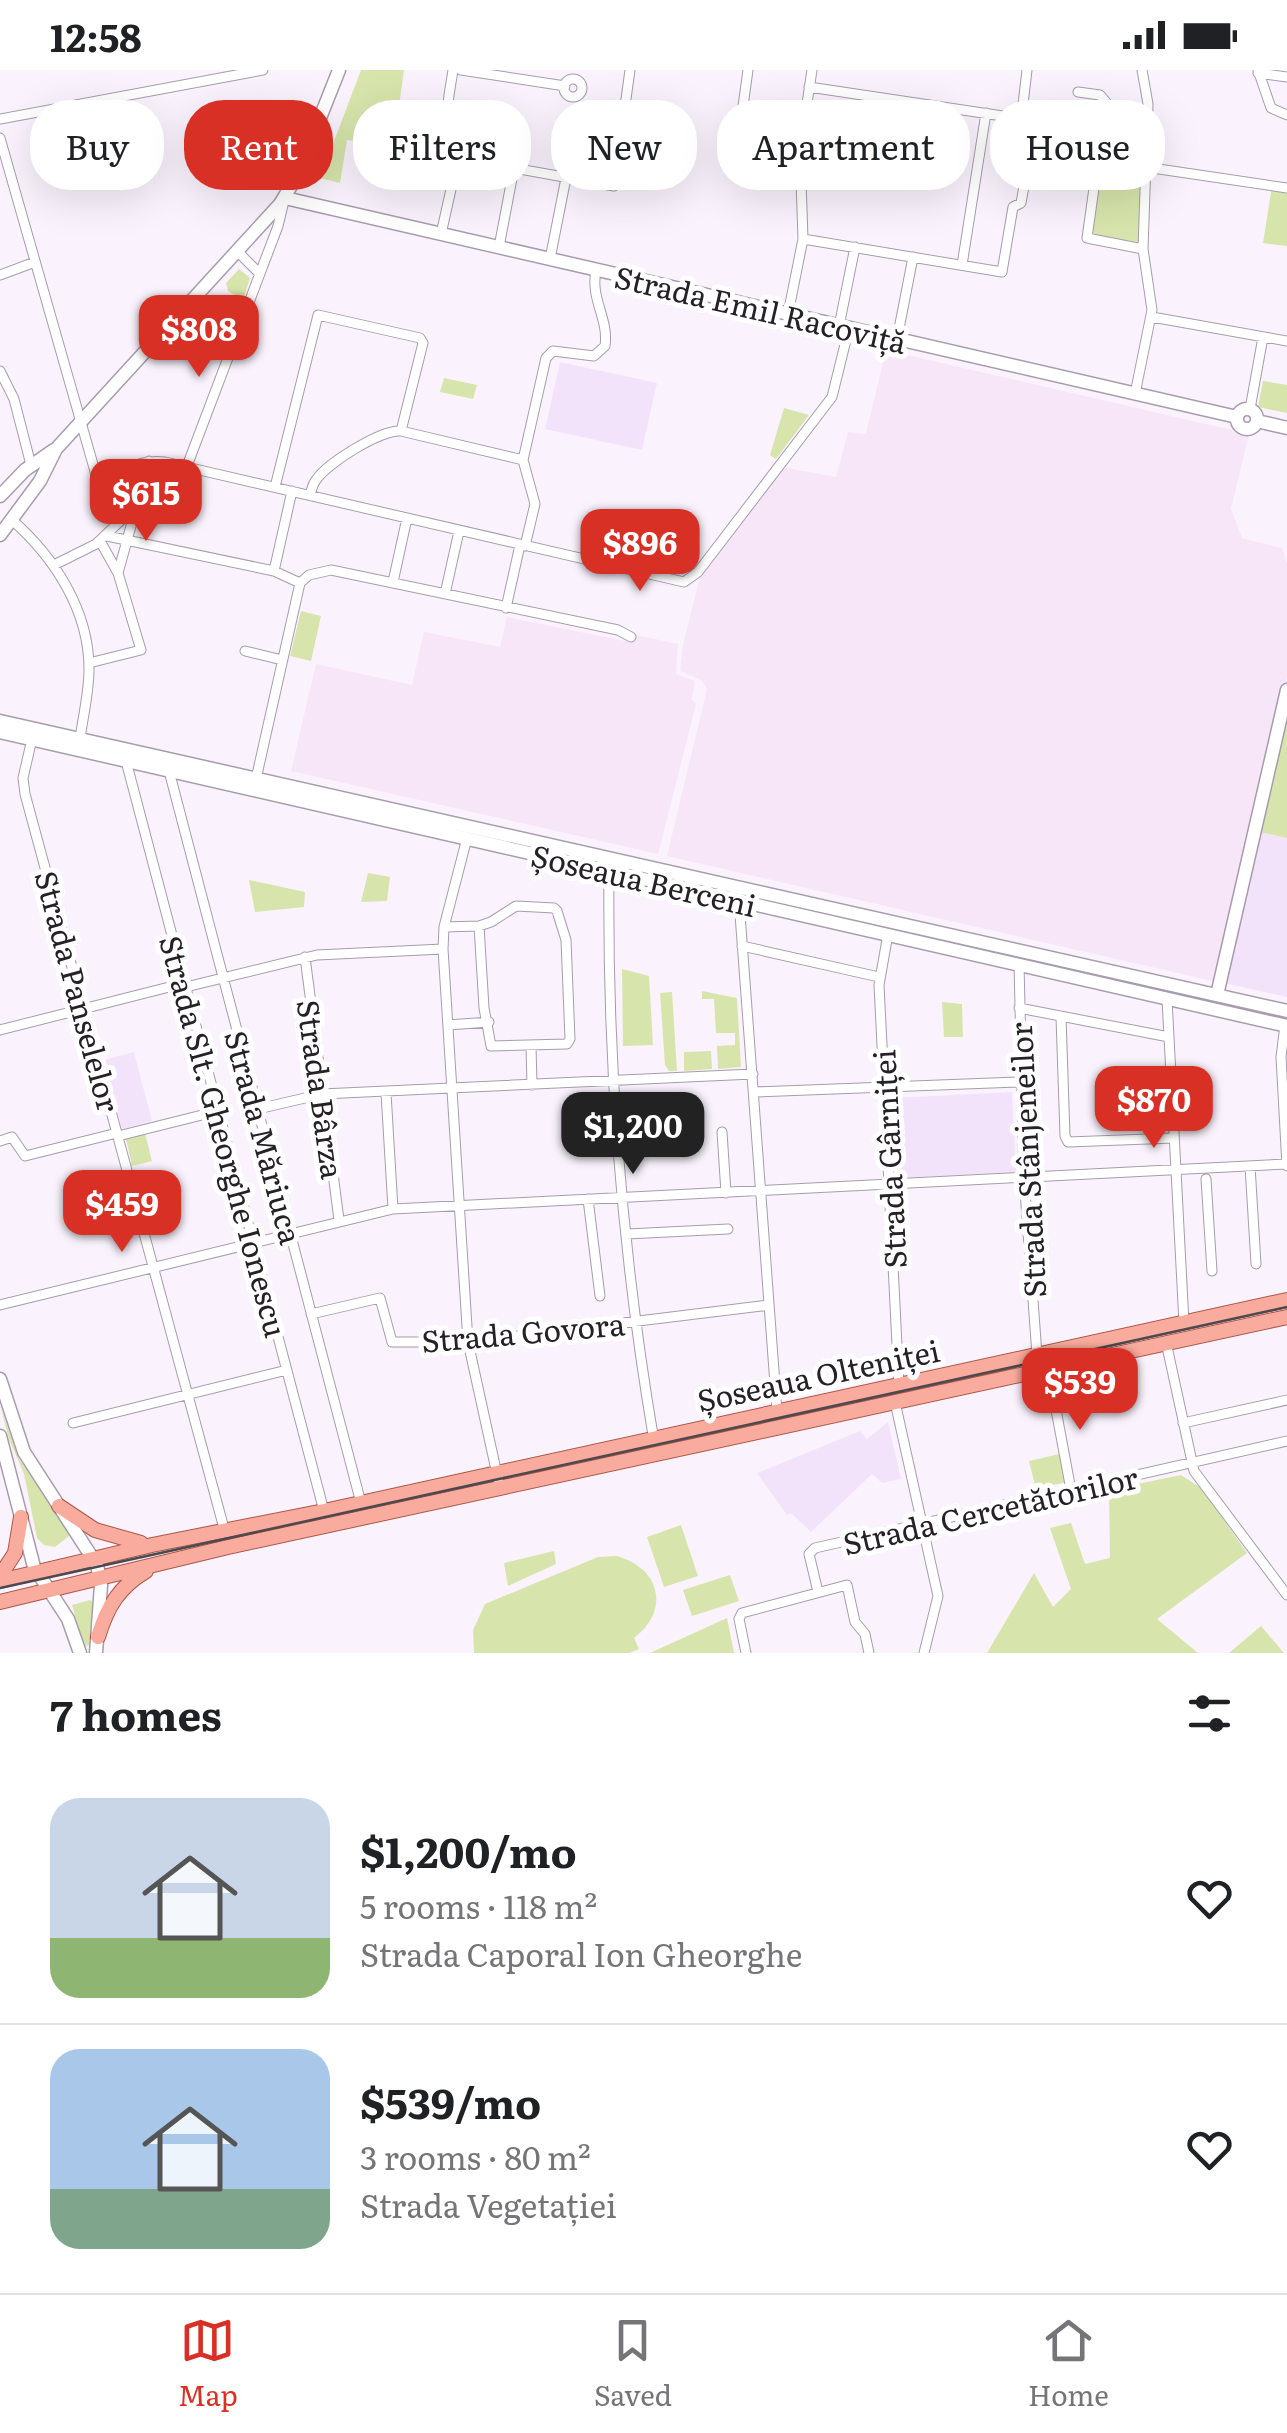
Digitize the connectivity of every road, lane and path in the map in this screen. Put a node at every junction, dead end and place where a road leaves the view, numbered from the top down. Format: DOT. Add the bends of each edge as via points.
graph roads {
  1 [pos="263,70"];
  2 [pos="339,70"];
  3 [pos="453,70"];
  4 [pos="461,70"];
  5 [pos="630,70"];
  6 [pos="748,70"];
  7 [pos="812,70"];
  8 [pos="1027,70"];
  9 [pos="1142,70"];
  10 [pos="1258,72"];
  11 [pos="224,73"];
  12 [pos="1287,77"];
  13 [pos="564,86"];
  14 [pos="809,87"];
  15 [pos="1078,92"];
  16 [pos="449,100"];
  17 [pos="626,100"];
  18 [pos="744,100"];
  19 [pos="807,100"];
  20 [pos="1104,100"];
  21 [pos="1147,100"];
  22 [pos="986,114"];
  23 [pos="1287,114"];
  24 [pos="0,119"];
  25 [pos="0,138"];
  26 [pos="1165,170"];
  27 [pos="1287,188"];
  28 [pos="451,190"];
  29 [pos="510,190"];
  30 [pos="564,190"];
  31 [pos="801,190"];
  32 [pos="1023,190"];
  33 [pos="1094,190"];
  34 [pos="1145,190"];
  35 [pos="285,198"];
  36 [pos="441,234"];
  37 [pos="804,238"];
  38 [pos="855,247"];
  39 [pos="499,248"];
  40 [pos="1144,248"];
  41 [pos="238,252"];
  42 [pos="913,257"];
  43 [pos="550,259"];
  44 [pos="35,262"];
  45 [pos="962,265"];
  46 [pos="596,270"];
  47 [pos="1,273"];
  48 [pos="260,274"];
  49 [pos="788,314"];
  50 [pos="1152,316"];
  51 [pos="844,327"];
  52 [pos="1263,337"];
  53 [pos="897,339"];
  54 [pos="1287,342"];
  55 [pos="0,371"];
  56 [pos="1134,394"];
  57 [pos="1253,415"];
  58 [pos="80,422"];
  59 [pos="1287,428"];
  60 [pos="401,431"];
  61 [pos="56,449"];
  62 [pos="523,460"];
  63 [pos="149,461"];
  64 [pos="31,465"];
  65 [pos="187,466"];
  66 [pos="275,487"];
  67 [pos="292,492"];
  68 [pos="0,496"];
  69 [pos="310,496"];
  70 [pos="136,506"];
  71 [pos="407,518"];
  72 [pos="12,520"];
  73 [pos="460,531"];
  74 [pos="0,535"];
  75 [pos="103,538"];
  76 [pos="128,538"];
  77 [pos="522,546"];
  78 [pos="54,565"];
  79 [pos="274,571"];
  80 [pos="118,573"];
  81 [pos="393,582"];
  82 [pos="300,583"];
  83 [pos="445,594"];
  84 [pos="506,608"];
  85 [pos="631,636"];
  86 [pos="244,652"];
  87 [pos="282,660"];
  88 [pos="89,663"];
  89 [pos="1287,690"];
  90 [pos="0,721"];
  91 [pos="0,732"];
  92 [pos="33,734"];
  93 [pos="80,740"];
  94 [pos="126,761"];
  95 [pos="169,771"];
  96 [pos="256,778"];
  97 [pos="467,838"];
  98 [pos="547,850"];
  99 [pos="610,871"];
  100 [pos="739,900"];
  101 [pos="849,919"];
  102 [pos="479,926"];
  103 [pos="444,928"];
  104 [pos="888,934"];
  105 [pos="742,946"];
  106 [pos="443,949"];
  107 [pos="985,950"];
  108 [pos="305,958"];
  109 [pos="1018,964"];
  110 [pos="223,977"];
  111 [pos="879,977"];
  112 [pos="185,985"];
  113 [pos="1217,995"];
  114 [pos="1167,999"];
  115 [pos="1019,1008"];
  116 [pos="84,1009"];
  117 [pos="1061,1017"];
  118 [pos="1286,1021"];
  119 [pos="489,1022"];
  120 [pos="448,1024"];
  121 [pos="0,1030"];
  122 [pos="1169,1037"];
  123 [pos="531,1046"];
  124 [pos="753,1074"];
  125 [pos="614,1082"];
  126 [pos="1021,1082"];
  127 [pos="532,1086"];
  128 [pos="885,1086"];
  129 [pos="452,1089"];
  130 [pos="754,1092"];
  131 [pos="386,1093"];
  132 [pos="322,1094"];
  133 [pos="258,1109"];
  134 [pos="218,1111"];
  135 [pos="722,1132"];
  136 [pos="118,1134"];
  137 [pos="1174,1138"];
  138 [pos="0,1140"];
  139 [pos="1250,1166"];
  140 [pos="1287,1166"];
  141 [pos="1176,1170"];
  142 [pos="1024,1178"];
  143 [pos="1206,1180"];
  144 [pos="890,1185"];
  145 [pos="760,1191"];
  146 [pos="726,1193"];
  147 [pos="624,1197"];
  148 [pos="588,1199"];
  149 [pos="460,1206"];
  150 [pos="393,1210"];
  151 [pos="340,1220"];
  152 [pos="728,1229"];
  153 [pos="290,1233"];
  154 [pos="627,1234"];
  155 [pos="253,1243"];
  156 [pos="1256,1264"];
  157 [pos="154,1267"];
  158 [pos="1212,1271"];
  159 [pos="600,1296"];
  160 [pos="1287,1300"];
  161 [pos="0,1305"];
  162 [pos="768,1305"];
  163 [pos="311,1314"];
  164 [pos="1287,1317"];
  165 [pos="638,1321"];
  166 [pos="1184,1323"];
  167 [pos="468,1342"];
  168 [pos="1166,1342"];
  169 [pos="1037,1354"];
  170 [pos="286,1370"];
  171 [pos="0,1379"];
  172 [pos="1050,1383"];
  173 [pos="899,1384"];
  174 [pos="188,1395"];
  175 [pos="1287,1400"];
  176 [pos="895,1402"];
  177 [pos="777,1410"];
  178 [pos="1183,1423"];
  179 [pos="73,1424"];
  180 [pos="0,1436"];
  181 [pos="654,1438"];
  182 [pos="1287,1442"];
  183 [pos="657,1455"];
  184 [pos="1191,1463"];
  185 [pos="499,1480"];
  186 [pos="1071,1490"];
  187 [pos="60,1506"];
  188 [pos="363,1510"];
  189 [pos="324,1511"];
  190 [pos="21,1517"];
  191 [pos="922,1524"];
  192 [pos="224,1532"];
  193 [pos="152,1545"];
  194 [pos="94,1558"];
  195 [pos="164,1563"];
  196 [pos="36,1572"];
  197 [pos="100,1578"];
  198 [pos="0,1579"];
  199 [pos="47,1591"];
  200 [pos="818,1592"];
  201 [pos="1287,1595"];
  202 [pos="0,1602"];
  203 [pos="98,1636"];
  204 [pos="80,1653"];
  205 [pos="96,1653"];
  206 [pos="746,1653"];
  207 [pos="869,1653"];
  208 [pos="924,1653"];
  1 -- 11 [label="street"];
  2 -- 35 [label="main road"];
  3 -- 16 [label="street"];
  4 -- 13 [label="street"];
  5 -- 17 [label="street"];
  6 -- 18 [label="street"];
  7 -- 14 [label="street"];
  8 -- 22 [label="street" via="1020,117"];
  9 -- 21 [label="street"];
  10 -- 12 [label="street"];
  10 -- 23 [label="street" via="1271,108"];
  11 -- 24 [label="street"];
  14 -- 19 [label="street"];
  14 -- 22 [label="street"];
  15 -- 20 [label="street"];
  22 -- 45 [label="street"];
  25 -- 44 [label="street"];
  26 -- 27 [label="street"];
  28 -- 36 [label="street"];
  29 -- 39 [label="street"];
  30 -- 43 [label="street"];
  31 -- 37 [label="street"];
  32 -- 45 [label="street" via="1013,207 1002,272"];
  33 -- 40 [label="street" via="1087,238"];
  34 -- 40 [label="street"];
  35 -- 36 [label="main road, Strada Emil Racoviță"];
  35 -- 41 [label="main road"];
  35 -- 48 [label="street"];
  36 -- 39 [label="main road, Strada Emil Racoviță"];
  37 -- 38 [label="street"];
  37 -- 49 [label="street"];
  38 -- 42 [label="street"];
  38 -- 51 [label="street"];
  39 -- 43 [label="main road, Strada Emil Racoviță"];
  40 -- 50 [label="street"];
  41 -- 48 [label="street"];
  41 -- 58 [label="main road"];
  42 -- 45 [label="street"];
  42 -- 53 [label="street"];
  43 -- 46 [label="main road, Strada Emil Racoviță"];
  44 -- 47 [label="street"];
  44 -- 58 [label="street"];
  46 -- 49 [label="main road, Strada Emil Racoviță"];
  46 -- 62 [label="street" via="593,290 605,346 591,357 548,355"];
  48 -- 65 [label="street"];
  49 -- 51 [label="main road, Strada Emil Racoviță"];
  50 -- 52 [label="street"];
  50 -- 56 [label="street"];
  51 -- 53 [label="main road, Strada Emil Racoviță"];
  51 -- 77 [label="street" via="829,400 688,580 676,583"];
  52 -- 54 [label="street"];
  52 -- 57 [label="street"];
  53 -- 56 [label="main road, Strada Emil Racoviță"];
  55 -- 64 [label="street"];
  56 -- 57 [label="main road, Strada Emil Racoviță"];
  57 -- 59 [label="main road"];
  58 -- 61 [label="main road"];
  58 -- 63 [label="street" via="100,490 132,465"];
  60 -- 62 [label="street"];
  60 -- 66 [label="street" via="422,340 318,315"];
  60 -- 69 [label="street" via="379,434 326,470"];
  61 -- 64 [label="main road"];
  61 -- 72 [label="main road"];
  62 -- 77 [label="street" via="535,504"];
  63 -- 65 [label="street"];
  63 -- 70 [label="street"];
  64 -- 68 [label="main road"];
  65 -- 66 [label="street"];
  66 -- 67 [label="street"];
  67 -- 69 [label="street"];
  67 -- 79 [label="street"];
  69 -- 71 [label="street"];
  70 -- 75 [label="street"];
  70 -- 76 [label="street"];
  71 -- 73 [label="street"];
  71 -- 81 [label="street"];
  72 -- 74 [label="main road"];
  72 -- 78 [label="street"];
  73 -- 77 [label="street"];
  73 -- 83 [label="street"];
  75 -- 76 [label="street"];
  75 -- 78 [label="street"];
  75 -- 80 [label="street"];
  76 -- 79 [label="street"];
  76 -- 80 [label="street"];
  77 -- 84 [label="street"];
  78 -- 88 [label="street" via="76,609"];
  79 -- 82 [label="street"];
  80 -- 88 [label="street" via="140,650"];
  81 -- 82 [label="street" via="326,570"];
  81 -- 83 [label="street"];
  82 -- 87 [label="street"];
  83 -- 84 [label="street"];
  84 -- 85 [label="street"];
  86 -- 87 [label="street"];
  87 -- 96 [label="street"];
  88 -- 93 [label="street"];
  89 -- 113 [label="main road"];
  90 -- 92 [label="main road, Șoseaua Berceni"];
  91 -- 92 [label="main road, Șoseaua Berceni"];
  92 -- 93 [label="main road, Șoseaua Berceni"];
  92 -- 94 [label="main road, Șoseaua Berceni"];
  92 -- 116 [label="street, Strada Panselelor" via="23,788"];
  93 -- 96 [label="main road, Șoseaua Berceni"];
  94 -- 95 [label="main road, Șoseaua Berceni"];
  94 -- 112 [label="street, Strada Slt. Gheorghe Ionescu"];
  95 -- 97 [label="main road, Șoseaua Berceni"];
  95 -- 110 [label="street, Strada Măriuca"];
  96 -- 98 [label="main road, Șoseaua Berceni"];
  97 -- 98 [label="main road, Șoseaua Berceni"];
  97 -- 103 [label="street"];
  98 -- 99 [label="main road, Șoseaua Berceni"];
  98 -- 101 [label="main road, Șoseaua Berceni"];
  99 -- 100 [label="main road, Șoseaua Berceni"];
  99 -- 125 [label="street"];
  100 -- 101 [label="main road, Șoseaua Berceni"];
  100 -- 105 [label="street"];
  101 -- 104 [label="main road, Șoseaua Berceni"];
  101 -- 107 [label="main road, Șoseaua Berceni"];
  102 -- 103 [label="street"];
  102 -- 119 [label="street"];
  102 -- 123 [label="street" via="516,906 558,911 566,940 570,1039"];
  103 -- 106 [label="street"];
  104 -- 107 [label="main road, Șoseaua Berceni"];
  104 -- 111 [label="street, Strada Gârniței"];
  105 -- 111 [label="street"];
  105 -- 124 [label="street"];
  106 -- 108 [label="street"];
  106 -- 120 [label="street"];
  107 -- 109 [label="main road, Șoseaua Berceni"];
  107 -- 113 [label="main road, Șoseaua Berceni"];
  108 -- 110 [label="street"];
  108 -- 132 [label="street, Strada Bârza"];
  109 -- 114 [label="main road, Șoseaua Berceni"];
  109 -- 115 [label="street, Strada Stânjeneilor"];
  110 -- 112 [label="street"];
  110 -- 133 [label="street, Strada Măriuca"];
  111 -- 128 [label="street, Strada Gârniței"];
  112 -- 116 [label="street"];
  112 -- 134 [label="street, Strada Slt. Gheorghe Ionescu"];
  113 -- 118 [label="main road, Șoseaua Berceni"];
  114 -- 118 [label="main road, Șoseaua Berceni"];
  114 -- 122 [label="street"];
  115 -- 117 [label="street"];
  115 -- 126 [label="street, Strada Stânjeneilor"];
  116 -- 121 [label="street"];
  116 -- 136 [label="street, Strada Panselelor"];
  117 -- 122 [label="street"];
  117 -- 137 [label="street" via="1066,1140"];
  118 -- 140 [label="street" via="1281,1069"];
  119 -- 120 [label="street"];
  119 -- 123 [label="street" via="493,1048"];
  120 -- 129 [label="street"];
  122 -- 137 [label="street"];
  123 -- 127 [label="street"];
  124 -- 125 [label="street"];
  124 -- 130 [label="street"];
  125 -- 127 [label="street"];
  125 -- 147 [label="street"];
  126 -- 128 [label="street"];
  126 -- 142 [label="street, Strada Stânjeneilor"];
  127 -- 129 [label="street"];
  128 -- 130 [label="street"];
  128 -- 144 [label="street, Strada Gârniței"];
  129 -- 131 [label="street"];
  129 -- 149 [label="street"];
  130 -- 145 [label="street"];
  131 -- 132 [label="street"];
  131 -- 150 [label="street"];
  132 -- 133 [label="street"];
  132 -- 151 [label="street, Strada Bârza"];
  133 -- 153 [label="street, Strada Măriuca"];
  134 -- 136 [label="street"];
  134 -- 155 [label="street, Strada Slt. Gheorghe Ionescu"];
  135 -- 146 [label="street"];
  136 -- 138 [label="street" via="25,1156 12,1138"];
  136 -- 157 [label="street, Strada Panselelor"];
  137 -- 141 [label="street"];
  139 -- 140 [label="street"];
  139 -- 141 [label="street"];
  139 -- 156 [label="street"];
  141 -- 142 [label="street"];
  141 -- 166 [label="street"];
  142 -- 144 [label="street"];
  142 -- 169 [label="street, Strada Stânjeneilor"];
  143 -- 158 [label="street"];
  144 -- 145 [label="street"];
  144 -- 173 [label="street, Strada Gârniței"];
  145 -- 146 [label="street"];
  145 -- 162 [label="street"];
  146 -- 147 [label="street"];
  147 -- 148 [label="street"];
  147 -- 154 [label="street"];
  148 -- 149 [label="street"];
  148 -- 159 [label="street"];
  149 -- 150 [label="street"];
  149 -- 167 [label="street"];
  150 -- 151 [label="street"];
  151 -- 153 [label="street"];
  152 -- 154 [label="street"];
  153 -- 155 [label="street"];
  153 -- 163 [label="street, Strada Măriuca"];
  154 -- 165 [label="street"];
  155 -- 157 [label="street"];
  155 -- 170 [label="street, Strada Slt. Gheorghe Ionescu"];
  157 -- 161 [label="street"];
  157 -- 174 [label="street, Strada Panselelor"];
  160 -- 166 [label="main road, Șoseaua Olteniței"];
  162 -- 165 [label="street, Strada Govora"];
  162 -- 177 [label="street"];
  163 -- 167 [label="street, Strada Govora" via="380,1298 392,1342"];
  163 -- 188 [label="street, Strada Măriuca"];
  164 -- 168 [label="main road, Șoseaua Olteniței"];
  165 -- 167 [label="street, Strada Govora"];
  165 -- 181 [label="street"];
  166 -- 169 [label="main road, Șoseaua Olteniței"];
  167 -- 185 [label="street"];
  168 -- 176 [label="main road, Șoseaua Olteniței"];
  168 -- 178 [label="street"];
  169 -- 173 [label="main road, Șoseaua Olteniței"];
  170 -- 174 [label="street"];
  170 -- 189 [label="street, Strada Slt. Gheorghe Ionescu"];
  171 -- 187 [label="main road" via="24,1452"];
  172 -- 186 [label="street"];
  173 -- 177 [label="main road, Șoseaua Olteniței"];
  174 -- 179 [label="street"];
  174 -- 192 [label="street, Strada Panselelor"];
  175 -- 178 [label="street"];
  176 -- 183 [label="main road, Șoseaua Olteniței"];
  176 -- 191 [label="street"];
  177 -- 181 [label="main road, Șoseaua Olteniței"];
  178 -- 184 [label="street"];
  180 -- 190 [label="main road"];
  181 -- 183 [label="street"];
  181 -- 185 [label="main road, Șoseaua Olteniței"];
  182 -- 184 [label="street, Strada Cercetătorilor"];
  183 -- 185 [label="main road, Șoseaua Olteniței"];
  184 -- 186 [label="street, Strada Cercetătorilor"];
  184 -- 201 [label="street"];
  185 -- 188 [label="main road, Șoseaua Olteniței"];
  186 -- 191 [label="street, Strada Cercetătorilor"];
  187 -- 193 [label="main road" via="95,1530"];
  187 -- 194 [label="main road"];
  188 -- 189 [label="main road, Șoseaua Olteniței"];
  188 -- 195 [label="main road, Șoseaua Olteniței"];
  189 -- 192 [label="main road, Șoseaua Olteniței"];
  190 -- 196 [label="main road"];
  190 -- 198 [label="main road" via="15,1554"];
  191 -- 200 [label="street, Strada Cercetătorilor" via="811,1550"];
  191 -- 208 [label="street" via="938,1596"];
  192 -- 193 [label="main road, Șoseaua Olteniței"];
  193 -- 194 [label="main road, Șoseaua Olteniței"];
  194 -- 196 [label="main road, Șoseaua Olteniței"];
  194 -- 197 [label="main road"];
  195 -- 197 [label="main road, Șoseaua Olteniței"];
  195 -- 203 [label="main road" via="122,1588"];
  196 -- 198 [label="main road, Șoseaua Olteniței"];
  196 -- 199 [label="main road"];
  197 -- 199 [label="main road, Șoseaua Olteniței"];
  197 -- 203 [label="main road"];
  199 -- 202 [label="main road, Șoseaua Olteniței"];
  199 -- 204 [label="main road" via="66,1616"];
  200 -- 206 [label="street" via="742,1612"];
  200 -- 207 [label="street" via="847,1586"];
  203 -- 205 [label="main road"];
}
